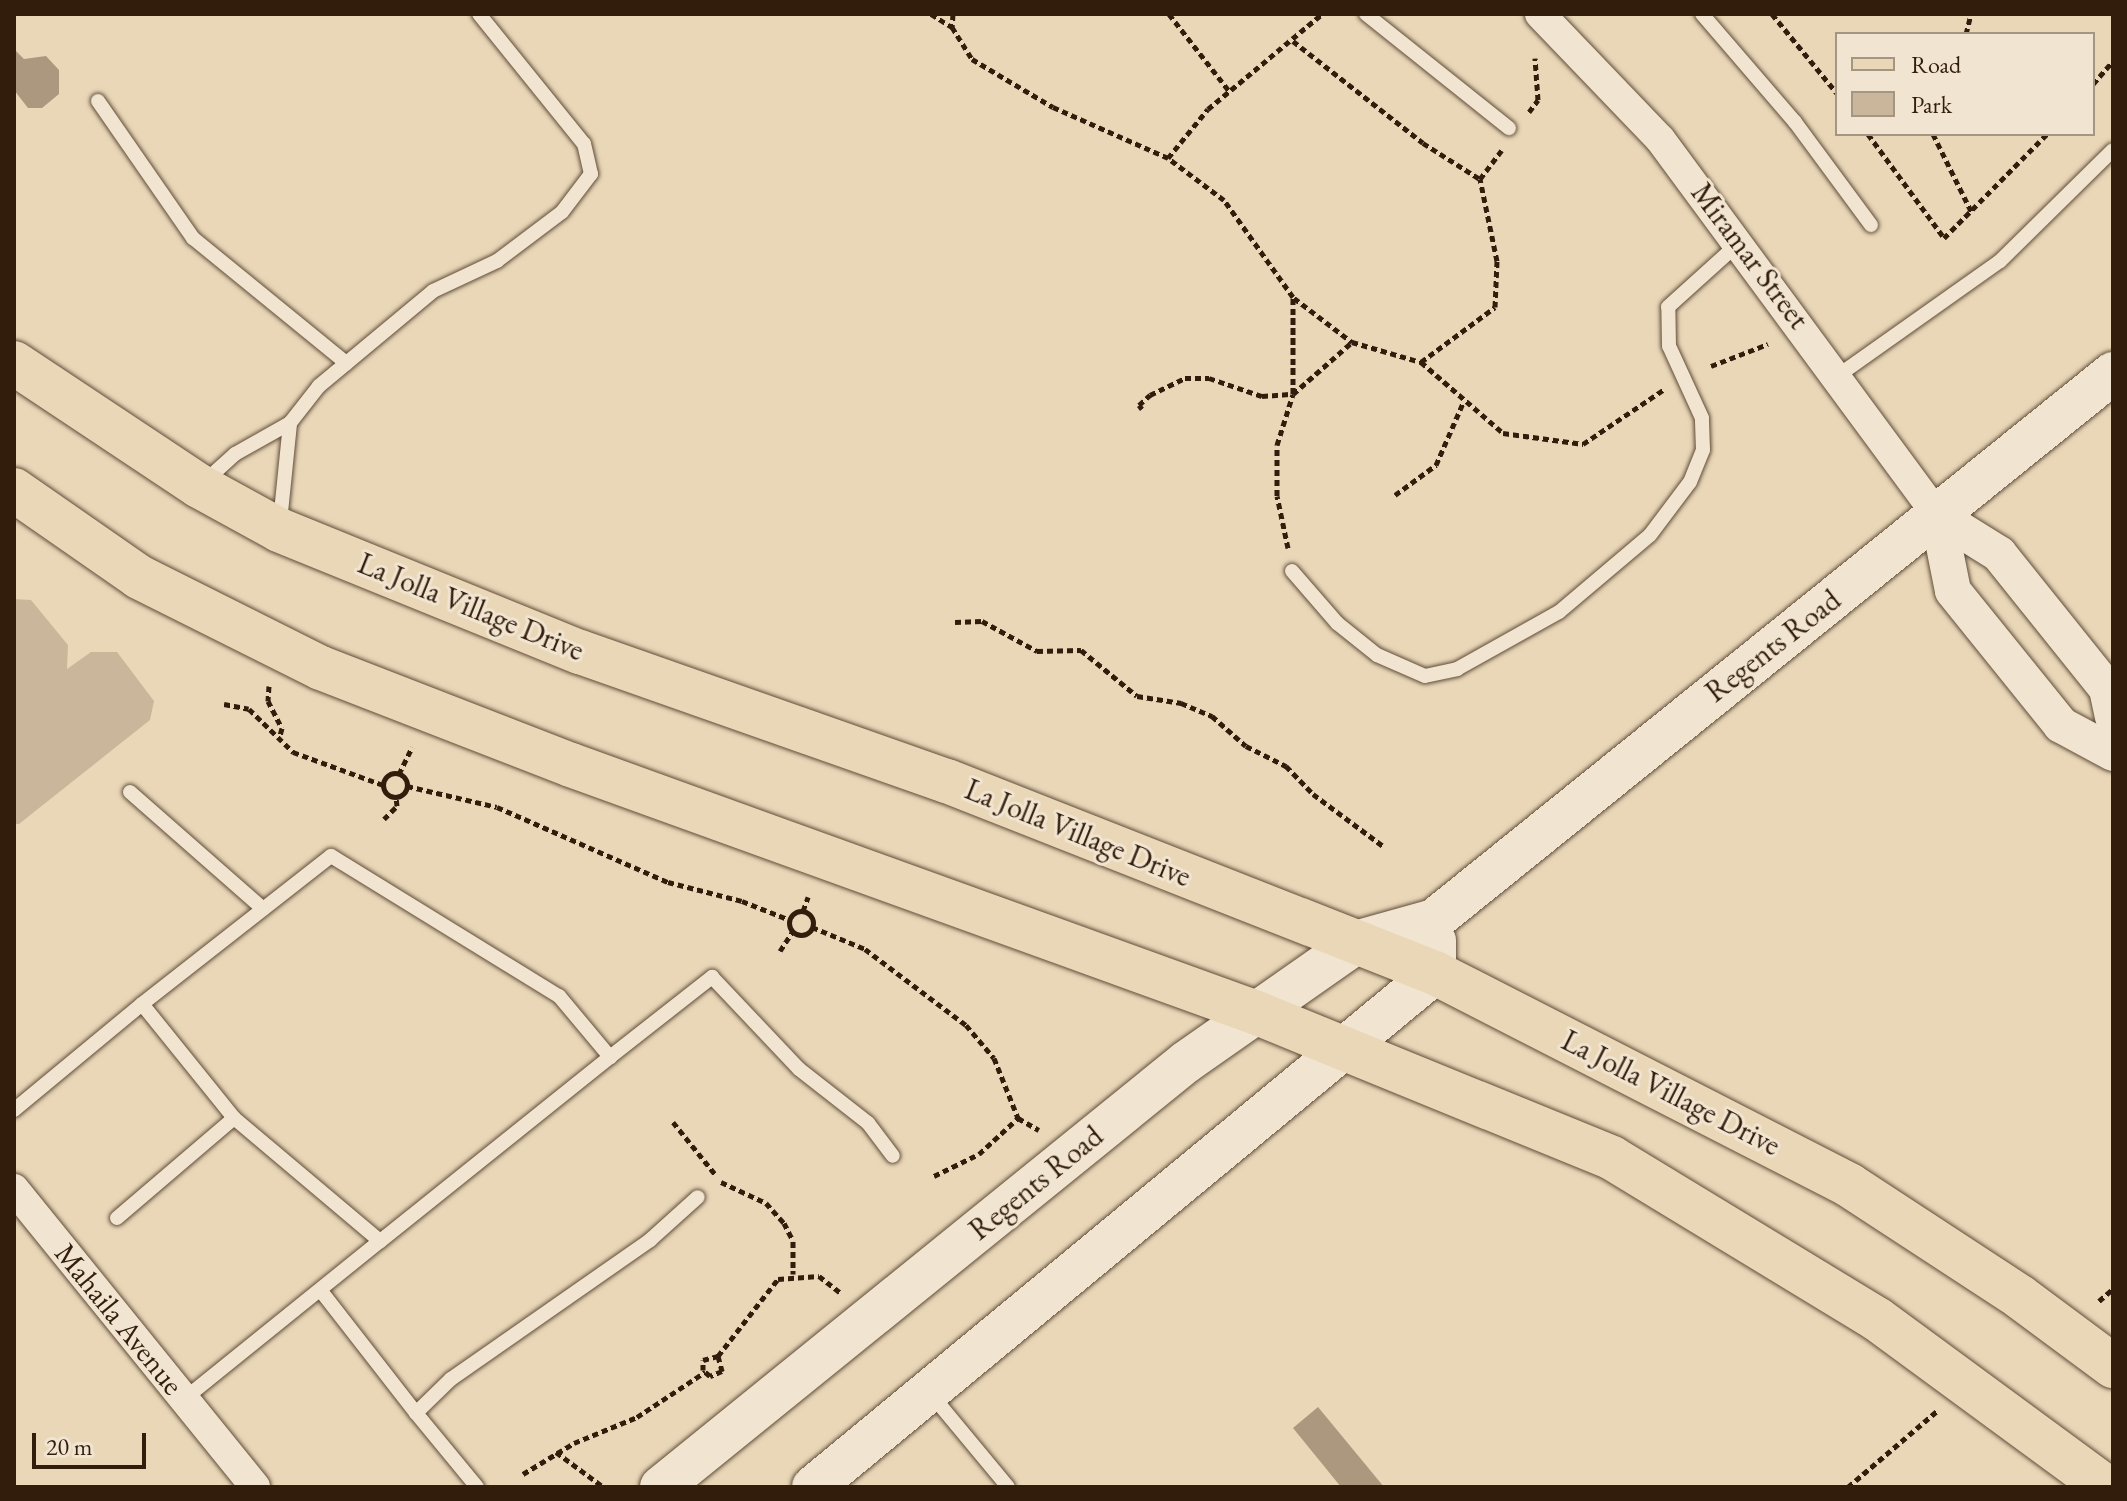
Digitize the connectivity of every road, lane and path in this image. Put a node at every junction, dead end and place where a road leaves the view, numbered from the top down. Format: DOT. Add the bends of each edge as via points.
graph roads {
  1 [pos="479,14"];
  2 [pos="931,14"];
  3 [pos="953,14"];
  4 [pos="1169,14"];
  5 [pos="1322,14"];
  6 [pos="1366,14"];
  7 [pos="1540,14"];
  8 [pos="1702,14"];
  9 [pos="1772,14"];
  10 [pos="952,27"];
  11 [pos="1293,41"];
  12 [pos="1535,55"];
  13 [pos="2113,61"];
  14 [pos="2095,82"];
  15 [pos="1835,91"];
  16 [pos="1230,92"];
  17 [pos="98,101"];
  18 [pos="1513,130"];
  19 [pos="1934,136"];
  20 [pos="2045,136"];
  21 [pos="1871,137"];
  22 [pos="2113,150"];
  23 [pos="1168,158"];
  24 [pos="1480,179"];
  25 [pos="1972,213"];
  26 [pos="1871,225"];
  27 [pos="1740,242"];
  28 [pos="1293,297"];
  29 [pos="1352,342"];
  30 [pos="1768,344"];
  31 [pos="1421,362"];
  32 [pos="14,363"];
  33 [pos="346,363"];
  34 [pos="1711,366"];
  35 [pos="2113,373"];
  36 [pos="1839,375"];
  37 [pos="1667,388"];
  38 [pos="1293,394"];
  39 [pos="1463,403"];
  40 [pos="1142,409"];
  41 [pos="290,423"];
  42 [pos="199,486"];
  43 [pos="14,490"];
  44 [pos="1395,495"];
  45 [pos="1938,516"];
  46 [pos="279,530"];
  47 [pos="1292,571"];
  48 [pos="955,622"];
  49 [pos="270,685"];
  50 [pos="224,704"];
  51 [pos="2113,717"];
  52 [pos="279,739"];
  53 [pos="412,747"];
  54 [pos="2113,753"];
  55 [pos="399,774"];
  56 [pos="383,785"];
  57 [pos="407,786"];
  58 [pos="130,792"];
  59 [pos="396,797"];
  60 [pos="384,819"];
  61 [pos="1383,846"];
  62 [pos="808,897"];
  63 [pos="263,909"];
  64 [pos="803,911"];
  65 [pos="790,920"];
  66 [pos="1434,920"];
  67 [pos="812,927"];
  68 [pos="793,931"];
  69 [pos="1359,941"];
  70 [pos="780,951"];
  71 [pos="1435,973"];
  72 [pos="142,1004"];
  73 [pos="1257,1013"];
  74 [pos="1348,1048"];
  75 [pos="610,1057"];
  76 [pos="14,1110"];
  77 [pos="234,1118"];
  78 [pos="1018,1118"];
  79 [pos="673,1122"];
  80 [pos="1026,1125"];
  81 [pos="1024,1133"];
  82 [pos="1043,1134"];
  83 [pos="893,1156"];
  84 [pos="934,1176"];
  85 [pos="14,1189"];
  86 [pos="698,1197"];
  87 [pos="117,1218"];
  88 [pos="380,1241"];
  89 [pos="793,1274"];
  90 [pos="2113,1289"];
  91 [pos="321,1291"];
  92 [pos="842,1294"];
  93 [pos="2099,1301"];
  94 [pos="718,1356"];
  95 [pos="2113,1366"];
  96 [pos="705,1372"];
  97 [pos="720,1373"];
  98 [pos="1967,1384"];
  99 [pos="729,1385"];
  100 [pos="929,1393"];
  101 [pos="184,1399"];
  102 [pos="416,1413"];
  103 [pos="556,1452"];
  104 [pos="523,1474"];
  105 [pos="601,1485"];
  106 [pos="255,1487"];
  107 [pos="477,1487"];
  108 [pos="661,1487"];
  109 [pos="813,1487"];
  110 [pos="1008,1487"];
  111 [pos="1848,1487"];
  112 [pos="2106,1487"];
  1 -- 33 [label="lane" via="584,144 591,174 562,212 497,261 433,291"];
  2 -- 10 [label="path"];
  3 -- 10 [label="path"];
  4 -- 16 [label="path"];
  5 -- 11 [label="path"];
  6 -- 18 [label="lane"];
  7 -- 27 [label="street, Miramar Street" via="1660,139"];
  8 -- 26 [label="lane" via="1795,122"];
  9 -- 15 [label="path"];
  10 -- 23 [label="path" via="972,59 1053,107"];
  11 -- 16 [label="path"];
  11 -- 24 [label="path" via="1423,143"];
  12 -- 18 [label="path" via="1538,100"];
  13 -- 14 [label="path"];
  16 -- 23 [label="path"];
  17 -- 33 [label="lane" via="193,238"];
  18 -- 24 [label="path"];
  19 -- 25 [label="path"];
  20 -- 25 [label="path"];
  21 -- 25 [label="path" via="1944,238"];
  22 -- 36 [label="lane" via="2000,261"];
  23 -- 28 [label="path" via="1224,200"];
  24 -- 31 [label="path" via="1497,261 1495,307"];
  27 -- 36 [label="street, Miramar Street"];
  27 -- 47 [label="lane" via="1668,307 1669,346 1702,418 1703,450 1690,482 1650,535 1559,612 1457,669 1425,676 1377,655 1337,623"];
  28 -- 29 [label="path"];
  28 -- 38 [label="path"];
  29 -- 31 [label="path"];
  29 -- 38 [label="path"];
  30 -- 34 [label="path"];
  31 -- 39 [label="path"];
  32 -- 42 [label="main road, La Jolla Village Drive"];
  33 -- 41 [label="lane"];
  35 -- 45 [label="main road, Regents Road"];
  36 -- 45 [label="street, Miramar Street"];
  37 -- 39 [label="path" via="1583,444 1503,433"];
  38 -- 40 [label="path" via="1262,396 1209,378 1185,378 1150,395 1139,405"];
  38 -- 47 [label="path" via="1277,445 1277,496"];
  39 -- 44 [label="path" via="1436,465"];
  41 -- 42 [label="lane" via="235,454"];
  41 -- 46 [label="lane"];
  42 -- 46 [label="main road, La Jolla Village Drive"];
  43 -- 73 [label="main road" via="139,577 321,668 571,765"];
  45 -- 51 [label="street" via="1999,554 2098,669"];
  45 -- 54 [label="street" via="1953,591 2061,725"];
  45 -- 66 [label="main road, Regents Road"];
  46 -- 69 [label="main road, La Jolla Village Drive" via="580,652 947,781"];
  48 -- 61 [label="path" via="982,621 1037,651 1081,650 1137,696 1181,703 1212,716 1246,746 1286,766 1313,794"];
  49 -- 52 [label="path" via="268,701 282,728"];
  50 -- 52 [label="path" via="249,709"];
  52 -- 56 [label="path" via="313,761"];
  53 -- 55 [label="path"];
  55 -- 56 [label="path" via="388,775"];
  55 -- 57 [label="path"];
  56 -- 59 [label="path"];
  57 -- 59 [label="path"];
  57 -- 65 [label="path" via="497,807 668,882"];
  58 -- 63 [label="lane"];
  59 -- 60 [label="path" via="397,806"];
  62 -- 64 [label="path"];
  63 -- 72 [label="lane"];
  63 -- 75 [label="lane" via="331,856 356,876 521,968 559,996"];
  64 -- 65 [label="path"];
  64 -- 67 [label="path" via="811,916"];
  65 -- 68 [label="path"];
  66 -- 69 [label="main road, Regents Road"];
  66 -- 71 [label="main road"];
  67 -- 68 [label="path" via="803,934"];
  67 -- 78 [label="path" via="865,949 966,1025 994,1058"];
  68 -- 70 [label="path"];
  69 -- 71 [label="main road, La Jolla Village Drive"];
  69 -- 73 [label="main road, Regents Road"];
  71 -- 74 [label="main road"];
  71 -- 95 [label="main road, La Jolla Village Drive" via="1849,1185 2020,1297"];
  72 -- 76 [label="lane"];
  72 -- 77 [label="lane"];
  73 -- 74 [label="main road"];
  73 -- 108 [label="main road, Regents Road" via="1186,1062"];
  74 -- 98 [label="main road" via="1612,1158 1877,1319"];
  74 -- 100 [label="main road"];
  75 -- 83 [label="lane" via="712,977 799,1069 868,1123"];
  75 -- 88 [label="lane"];
  77 -- 87 [label="lane"];
  77 -- 88 [label="lane"];
  78 -- 80 [label="path"];
  78 -- 84 [label="path" via="979,1154"];
  79 -- 89 [label="path" via="719,1180 766,1203 784,1223 793,1241"];
  80 -- 81 [label="path"];
  80 -- 82 [label="path"];
  85 -- 101 [label="street, Mahaila Avenue"];
  86 -- 102 [label="lane" via="650,1240 451,1379"];
  88 -- 91 [label="lane"];
  89 -- 92 [label="path" via="819,1276"];
  89 -- 94 [label="path" via="778,1279 767,1291"];
  90 -- 93 [label="path"];
  91 -- 101 [label="lane"];
  91 -- 102 [label="lane"];
  94 -- 96 [label="path" via="703,1360"];
  94 -- 97 [label="path" via="723,1364"];
  96 -- 97 [label="path"];
  96 -- 103 [label="path" via="637,1417"];
  97 -- 99 [label="path"];
  98 -- 111 [label="path"];
  98 -- 112 [label="main road"];
  100 -- 109 [label="main road"];
  100 -- 110 [label="lane"];
  101 -- 106 [label="street, Mahaila Avenue"];
  102 -- 107 [label="lane"];
  103 -- 104 [label="path"];
  103 -- 105 [label="path"];
}
